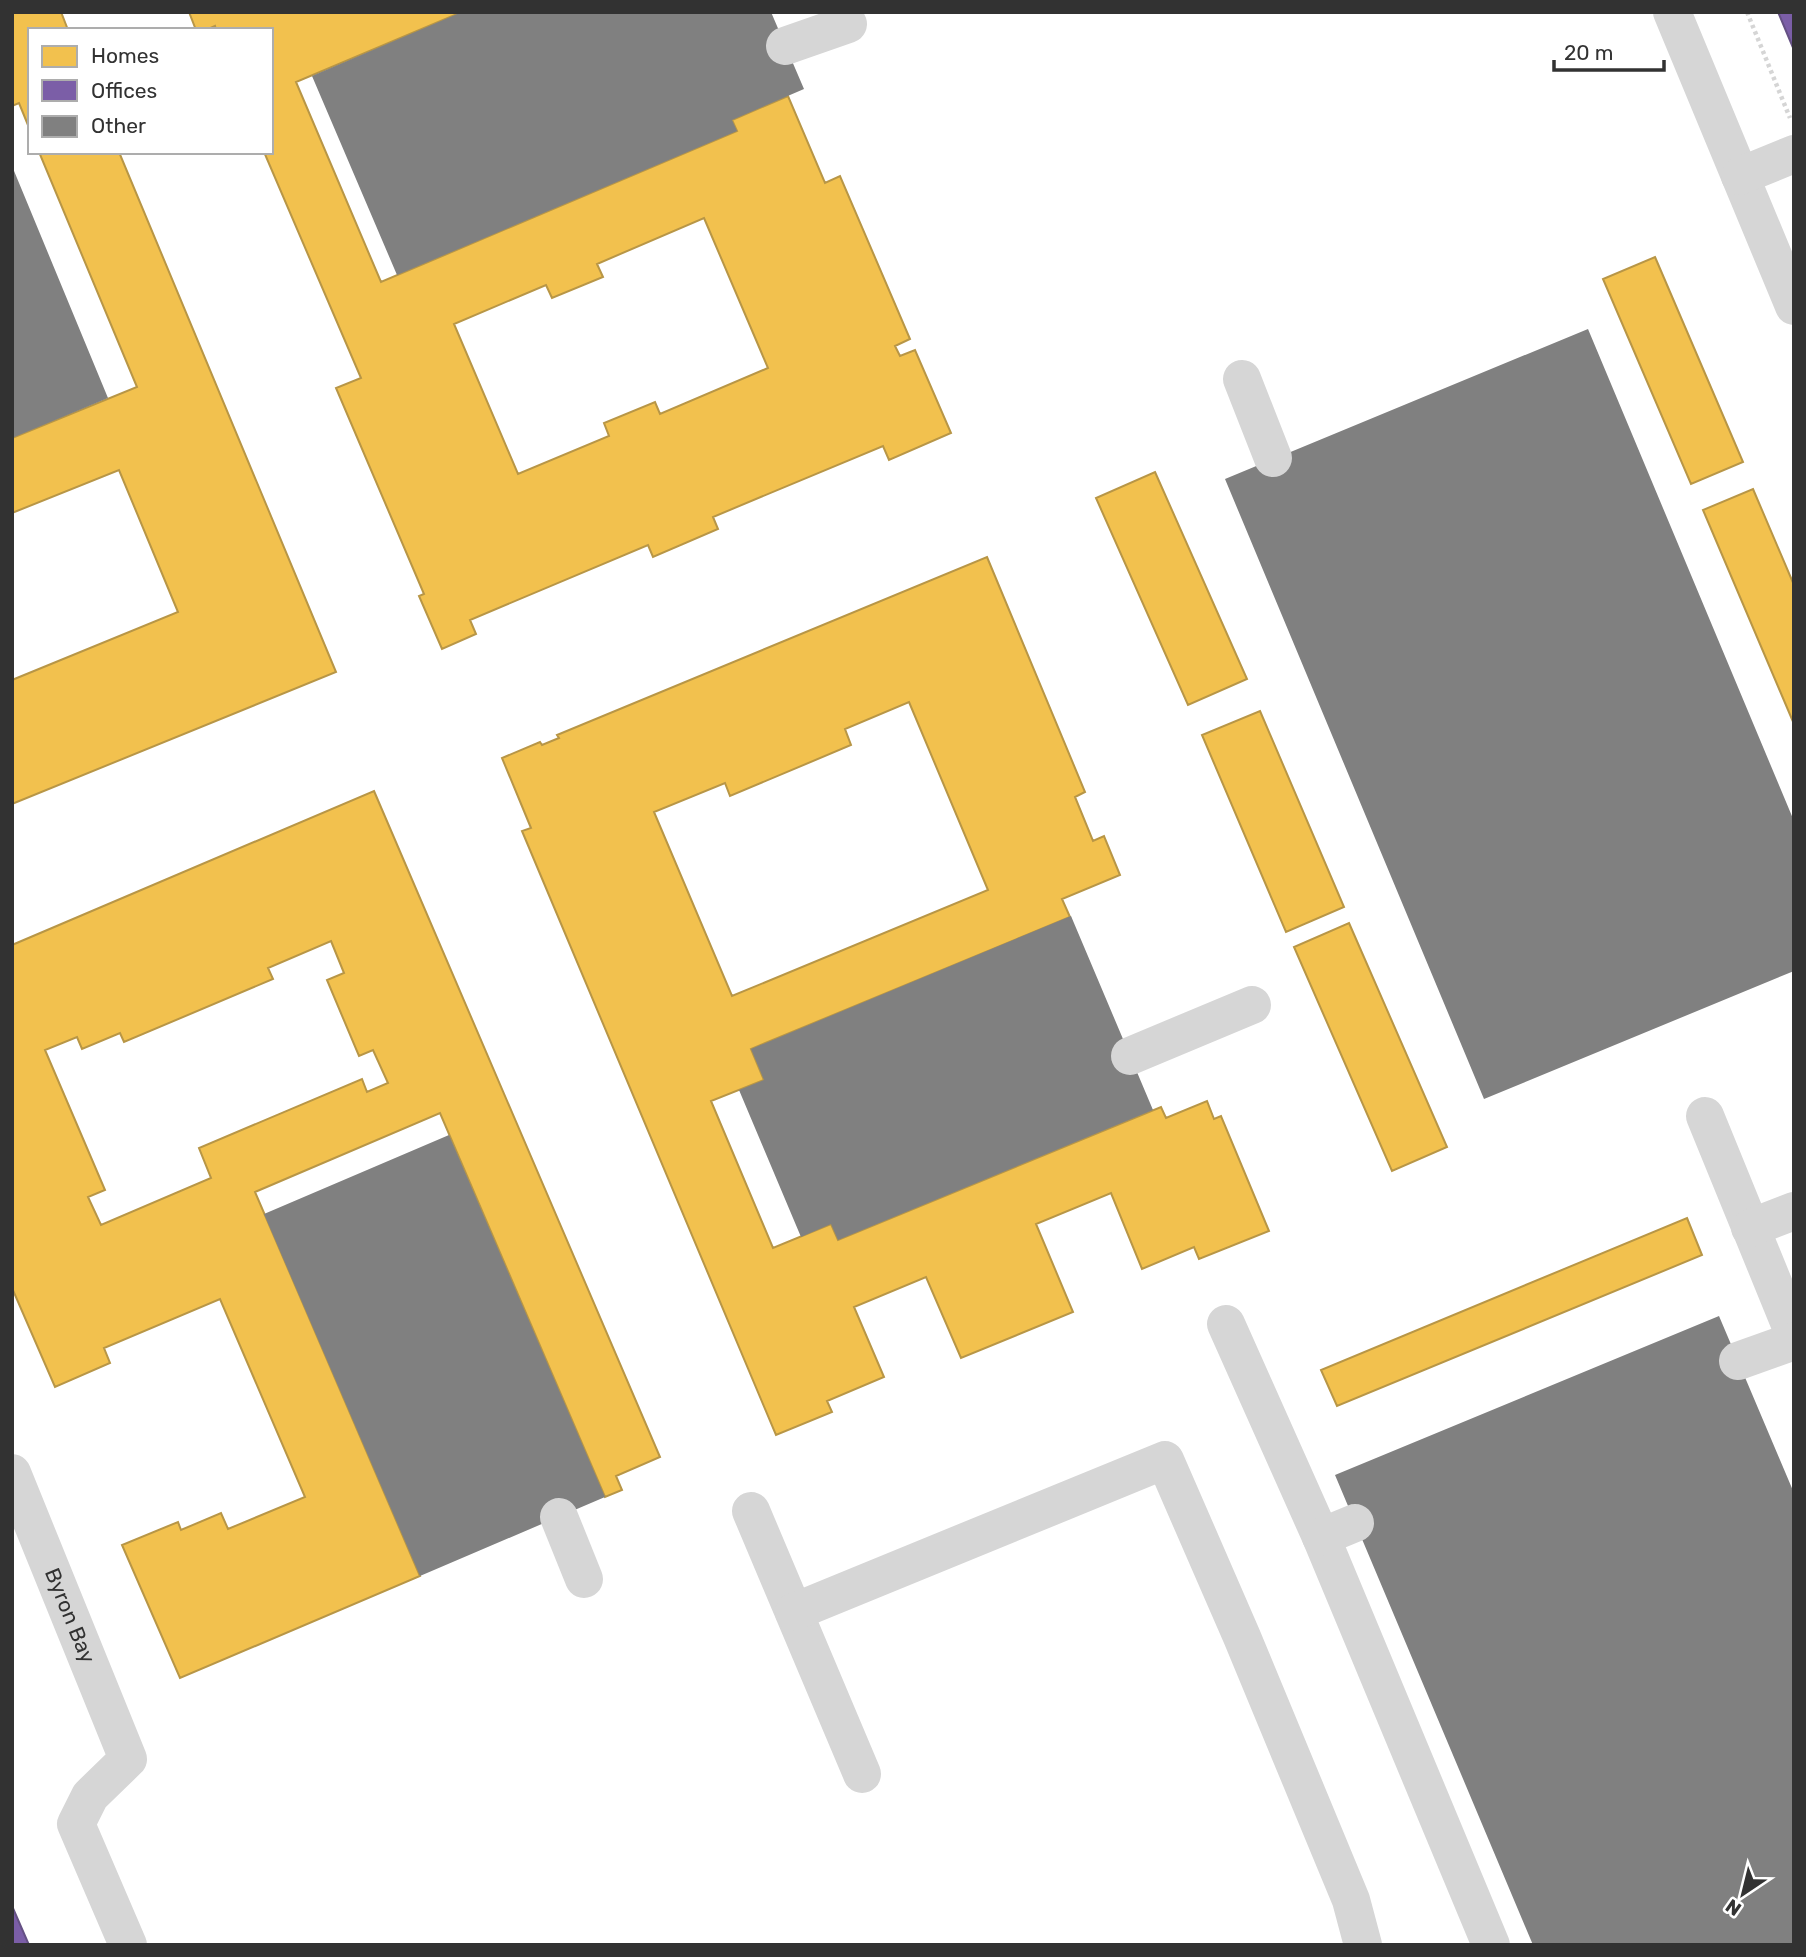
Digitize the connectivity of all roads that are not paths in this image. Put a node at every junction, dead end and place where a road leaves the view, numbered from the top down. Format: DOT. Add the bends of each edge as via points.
graph roads {
  1 [pos="1672,12"];
  2 [pos="848,24"];
  3 [pos="785,47"];
  4 [pos="1794,155"];
  5 [pos="1740,176"];
  6 [pos="1794,306"];
  7 [pos="1242,379"];
  8 [pos="1273,458"];
  9 [pos="1252,1005"];
  10 [pos="1130,1056"];
  11 [pos="1705,1116"];
  12 [pos="1794,1211"];
  13 [pos="1750,1228"];
  14 [pos="1227,1324"];
  15 [pos="1794,1334"];
  16 [pos="1794,1341"];
  17 [pos="1738,1361"];
  18 [pos="12,1474"];
  19 [pos="751,1511"];
  20 [pos="559,1517"];
  21 [pos="584,1579"];
  22 [pos="794,1612"];
  23 [pos="862,1773"];
  24 [pos="128,1945"];
  25 [pos="1363,1945"];
  26 [pos="1491,1945"];
  1 -- 5 [label="street"];
  2 -- 3 [label="street"];
  4 -- 5 [label="street"];
  5 -- 6 [label="street"];
  7 -- 8 [label="street"];
  9 -- 10 [label="street"];
  11 -- 13 [label="street"];
  12 -- 13 [label="street"];
  13 -- 15 [label="street"];
  14 -- 26 [label="street" via="1338,1530"];
  16 -- 17 [label="street"];
  18 -- 24 [label="street, Byron Bay" via="128,1759 90,1796 76,1824"];
  19 -- 22 [label="street"];
  20 -- 21 [label="street"];
  22 -- 23 [label="street"];
  22 -- 25 [label="street" via="1165,1460 1346,1888"];
}
